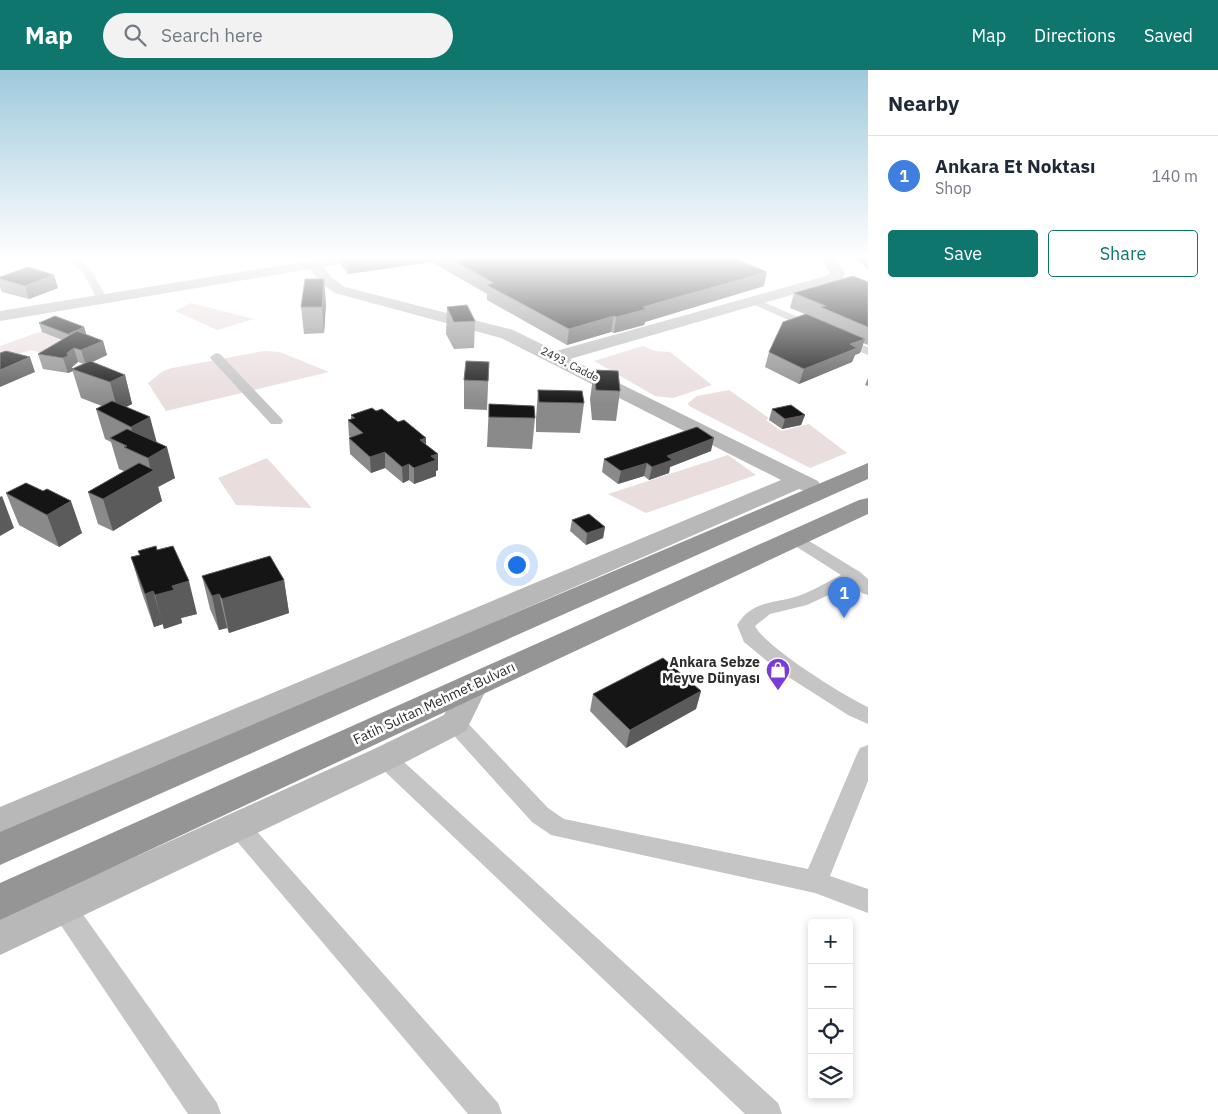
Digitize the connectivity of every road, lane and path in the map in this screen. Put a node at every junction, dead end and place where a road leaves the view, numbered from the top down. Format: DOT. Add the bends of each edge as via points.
graph roads {
  1 [pos="56,307"];
  2 [pos="405,307"];
  3 [pos="734,307"];
  4 [pos="767,307"];
  5 [pos="0,316"];
  6 [pos="868,351"];
  7 [pos="216,357"];
  8 [pos="556,357"];
  9 [pos="276,421"];
  10 [pos="868,470"];
  11 [pos="810,486"];
  12 [pos="868,505"];
  13 [pos="795,539"];
  14 [pos="854,576"];
  15 [pos="868,589"];
  16 [pos="474,684"];
  17 [pos="868,716"];
  18 [pos="455,723"];
  19 [pos="868,754"];
  20 [pos="385,758"];
  21 [pos="0,822"];
  22 [pos="237,825"];
  23 [pos="0,849"];
  24 [pos="814,882"];
  25 [pos="868,901"];
  26 [pos="0,902"];
  27 [pos="63,907"];
  28 [pos="0,937"];
  29 [pos="206,1114"];
  30 [pos="487,1114"];
  31 [pos="767,1114"];
  1 -- 5 [label="street"];
  2 -- 8 [label="street, 2493. Cadde" via="496,330"];
  3 -- 8 [label="street"];
  4 -- 6 [label="street"];
  7 -- 9 [label="street"];
  8 -- 11 [label="street, 2493. Cadde"];
  10 -- 11 [label="highway"];
  11 -- 21 [label="street"];
  11 -- 23 [label="highway"];
  12 -- 13 [label="highway, Fatih Sultan Mehmet Bulvarı"];
  13 -- 14 [label="street"];
  13 -- 16 [label="highway, Fatih Sultan Mehmet Bulvarı"];
  14 -- 15 [label="street"];
  14 -- 17 [label="street" via="801,600 753,614 746,624 751,637 786,666"];
  16 -- 18 [label="street"];
  16 -- 26 [label="highway, Fatih Sultan Mehmet Bulvarı"];
  18 -- 20 [label="street"];
  18 -- 24 [label="street" via="540,815 559,828"];
  19 -- 24 [label="street"];
  20 -- 22 [label="street"];
  20 -- 31 [label="street"];
  22 -- 27 [label="street"];
  22 -- 30 [label="street"];
  24 -- 25 [label="street"];
  27 -- 28 [label="street"];
  27 -- 29 [label="street"];
}
